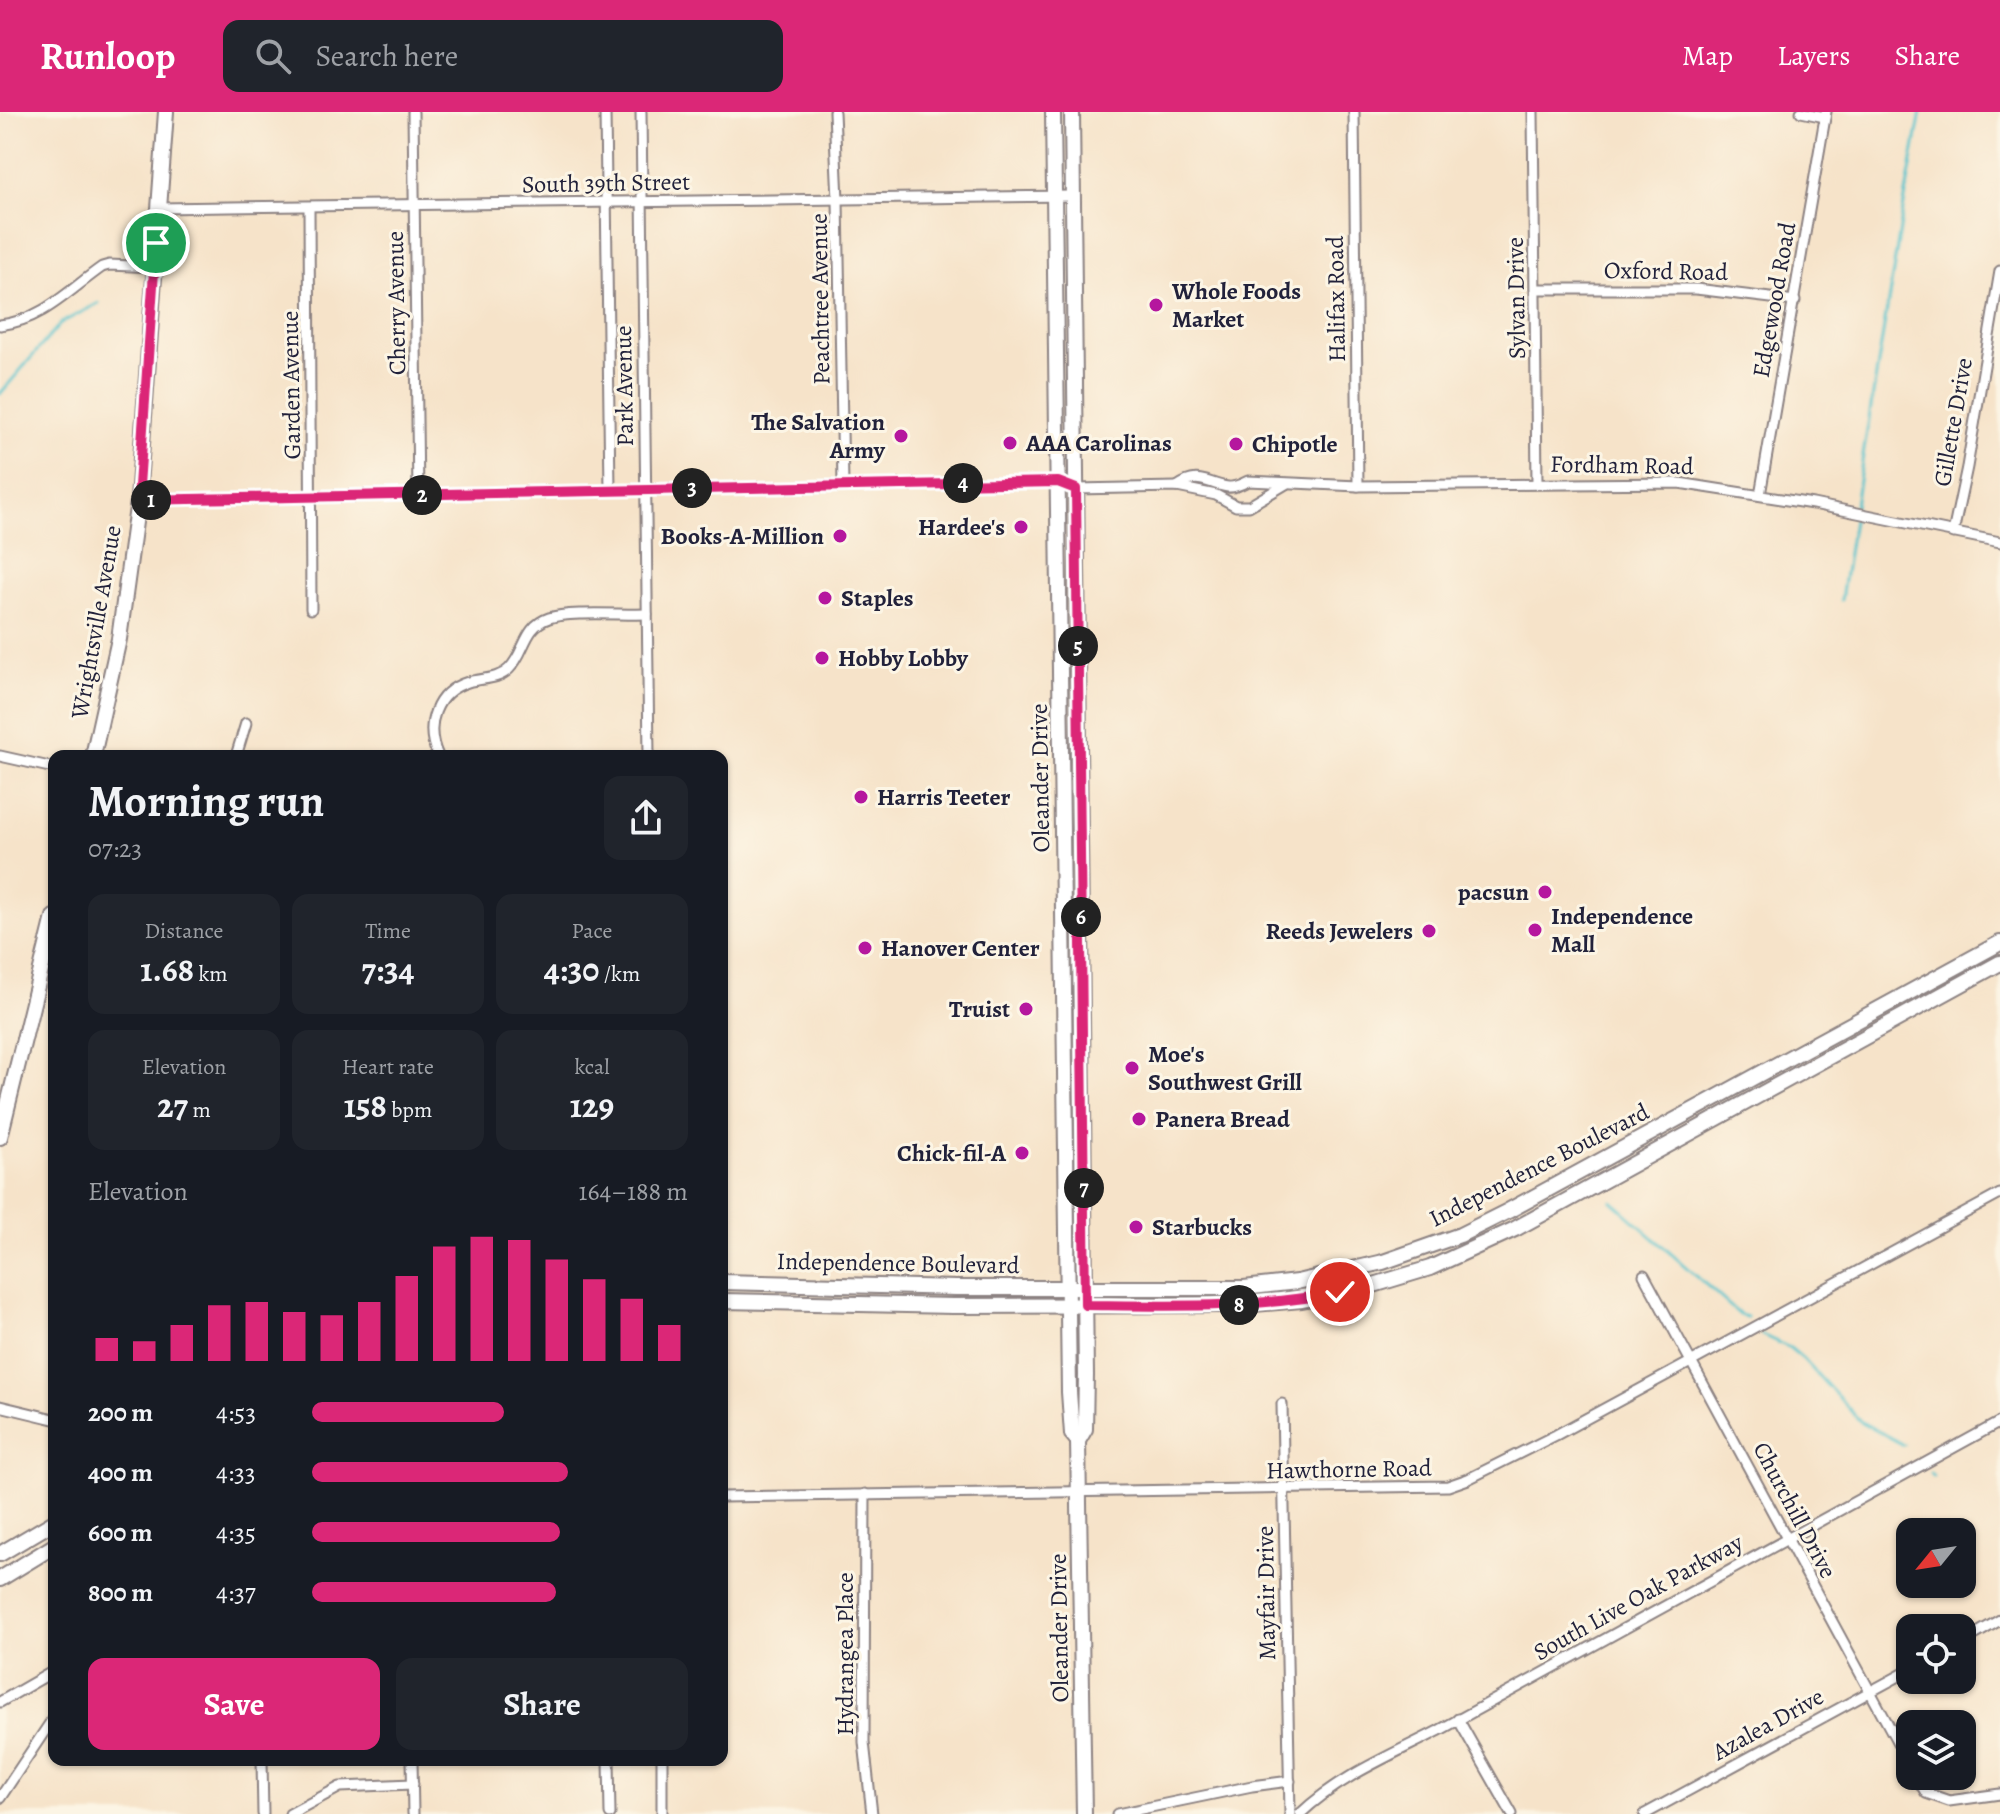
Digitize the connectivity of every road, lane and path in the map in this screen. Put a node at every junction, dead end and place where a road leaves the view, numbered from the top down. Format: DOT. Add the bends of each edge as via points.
graph roads {
  1 [pos="166,112"];
  2 [pos="413,112"];
  3 [pos="605,112"];
  4 [pos="641,112"];
  5 [pos="834,112"];
  6 [pos="1053,112"];
  7 [pos="1072,112"];
  8 [pos="1354,112"];
  9 [pos="1533,112"];
  10 [pos="1801,112"];
  11 [pos="1826,114"];
  12 [pos="1054,196"];
  13 [pos="1072,196"];
  14 [pos="838,200"];
  15 [pos="606,202"];
  16 [pos="641,202"];
  17 [pos="415,206"];
  18 [pos="159,208"];
  19 [pos="309,208"];
  20 [pos="154,267"];
  21 [pos="2000,271"];
  22 [pos="1536,289"];
  23 [pos="1795,301"];
  24 [pos="0,325"];
  25 [pos="1058,482"];
  26 [pos="1537,483"];
  27 [pos="1286,484"];
  28 [pos="843,485"];
  29 [pos="1358,486"];
  30 [pos="1177,487"];
  31 [pos="645,489"];
  32 [pos="1076,489"];
  33 [pos="610,490"];
  34 [pos="418,495"];
  35 [pos="1760,495"];
  36 [pos="312,498"];
  37 [pos="138,500"];
  38 [pos="1953,533"];
  39 [pos="2000,542"];
  40 [pos="311,609"];
  41 [pos="647,614"];
  42 [pos="246,723"];
  43 [pos="94,750"];
  44 [pos="238,750"];
  45 [pos="436,750"];
  46 [pos="649,750"];
  47 [pos="0,756"];
  48 [pos="48,767"];
  49 [pos="48,941"];
  50 [pos="2000,943"];
  51 [pos="2000,963"];
  52 [pos="0,1137"];
  53 [pos="1593,1164"];
  54 [pos="2000,1194"];
  55 [pos="1515,1229"];
  56 [pos="1644,1275"];
  57 [pos="728,1282"];
  58 [pos="1068,1287"];
  59 [pos="1085,1287"];
  60 [pos="728,1301"];
  61 [pos="1068,1305"];
  62 [pos="1085,1305"];
  63 [pos="1691,1362"];
  64 [pos="1282,1404"];
  65 [pos="0,1406"];
  66 [pos="48,1418"];
  67 [pos="2000,1422"];
  68 [pos="1078,1441"];
  69 [pos="1284,1490"];
  70 [pos="1079,1492"];
  71 [pos="865,1494"];
  72 [pos="728,1497"];
  73 [pos="48,1526"];
  74 [pos="1787,1537"];
  75 [pos="48,1550"];
  76 [pos="0,1554"];
  77 [pos="0,1579"];
  78 [pos="2000,1620"];
  79 [pos="1976,1634"];
  80 [pos="48,1674"];
  81 [pos="1896,1678"];
  82 [pos="1869,1692"];
  83 [pos="0,1702"];
  84 [pos="1458,1719"];
  85 [pos="48,1726"];
  86 [pos="1896,1740"];
  87 [pos="262,1766"];
  88 [pos="412,1766"];
  89 [pos="609,1766"];
  90 [pos="662,1766"];
  91 [pos="1290,1781"];
  92 [pos="413,1784"];
  93 [pos="1924,1790"];
  94 [pos="2000,1794"];
  95 [pos="0,1798"];
  96 [pos="263,1814"];
  97 [pos="290,1814"];
  98 [pos="413,1814"];
  99 [pos="610,1814"];
  100 [pos="662,1814"];
  101 [pos="872,1814"];
  102 [pos="1084,1814"];
  103 [pos="1117,1814"];
  104 [pos="1290,1814"];
  105 [pos="1300,1814"];
  106 [pos="1512,1814"];
  107 [pos="1645,1814"];
  1 -- 18 [label="main road, Wrightsville Avenue"];
  2 -- 17 [label="street, Cherry Avenue"];
  3 -- 15 [label="street, Park Avenue"];
  4 -- 16 [label="street, Park Avenue"];
  5 -- 14 [label="street, Peachtree Avenue"];
  6 -- 12 [label="main road, Oleander Drive"];
  7 -- 13 [label="main road, Oleander Drive"];
  8 -- 29 [label="street, Halifax Road"];
  9 -- 22 [label="street, Sylvan Drive"];
  10 -- 11 [label="street"];
  11 -- 23 [label="street, Edgewood Road"];
  12 -- 13 [label="street, South 39th Street"];
  12 -- 14 [label="street, South 39th Street"];
  12 -- 25 [label="main road, Oleander Drive"];
  13 -- 32 [label="main road, Oleander Drive"];
  14 -- 16 [label="street, South 39th Street"];
  14 -- 28 [label="street, Peachtree Avenue"];
  15 -- 16 [label="street, South 39th Street"];
  15 -- 17 [label="street, South 39th Street"];
  15 -- 33 [label="street, Park Avenue"];
  16 -- 31 [label="street, Park Avenue"];
  17 -- 19 [label="street, South 39th Street"];
  17 -- 34 [label="street, Cherry Avenue"];
  18 -- 19 [label="street, South 39th Street"];
  18 -- 20 [label="main road, Wrightsville Avenue"];
  19 -- 36 [label="street, Garden Avenue"];
  20 -- 24 [label="street" via="102,267 47,309"];
  20 -- 37 [label="main road, Wrightsville Avenue"];
  21 -- 38 [label="street, Gillette Drive"];
  22 -- 23 [label="street, Oxford Road" via="1696,289"];
  22 -- 26 [label="street, Sylvan Drive"];
  23 -- 35 [label="street, Edgewood Road"];
  25 -- 28 [label="street"];
  25 -- 32 [label="street, Fordham Road"];
  25 -- 58 [label="main road, Oleander Drive"];
  26 -- 29 [label="street, Fordham Road"];
  26 -- 35 [label="street, Fordham Road" via="1667,482"];
  27 -- 29 [label="street, Fordham Road"];
  27 -- 30 [label="street, Fordham Road" via="1248,481 1231,488 1199,479"];
  27 -- 30 [label="street, Fordham Road" via="1249,506"];
  28 -- 31 [label="street"];
  30 -- 32 [label="street, Fordham Road"];
  31 -- 33 [label="street"];
  31 -- 41 [label="street, Park Avenue"];
  32 -- 59 [label="main road, Oleander Drive"];
  33 -- 34 [label="street"];
  34 -- 36 [label="street"];
  35 -- 38 [label="street, Fordham Road"];
  36 -- 37 [label="street"];
  36 -- 40 [label="street, Garden Avenue"];
  37 -- 43 [label="main road, Wrightsville Avenue" via="117,650"];
  38 -- 39 [label="street, Fordham Road"];
  41 -- 45 [label="street" via="553,616 535,625 505,672 464,683 439,703 431,731"];
  41 -- 46 [label="street, Park Avenue"];
  42 -- 44 [label="street"];
  47 -- 48 [label="street"];
  49 -- 52 [label="main road"];
  50 -- 53 [label="main road, Independence Boulevard"];
  51 -- 55 [label="main road, Independence Boulevard"];
  53 -- 55 [label="main road" via="1587,1179"];
  53 -- 59 [label="main road, Independence Boulevard" via="1460,1235 1360,1268 1231,1289"];
  54 -- 63 [label="street, Hawthorne Road"];
  55 -- 62 [label="main road, Independence Boulevard" via="1430,1268 1302,1300"];
  56 -- 63 [label="street, Churchill Drive"];
  57 -- 58 [label="main road, Independence Boulevard"];
  58 -- 59 [label="main road, Independence Boulevard"];
  58 -- 61 [label="main road, Oleander Drive"];
  59 -- 62 [label="main road, Oleander Drive"];
  60 -- 61 [label="main road, Independence Boulevard"];
  61 -- 62 [label="main road, Independence Boulevard"];
  61 -- 68 [label="main road, Oleander Drive" via="1072,1434"];
  62 -- 68 [label="main road, Oleander Drive" via="1085,1429"];
  63 -- 69 [label="street, Hawthorne Road" via="1460,1483 1437,1488"];
  63 -- 74 [label="street, Churchill Drive"];
  64 -- 69 [label="street, Mayfair Drive"];
  65 -- 66 [label="street"];
  67 -- 74 [label="street, South Live Oak Parkway"];
  68 -- 70 [label="main road, Oleander Drive"];
  69 -- 70 [label="street, Hawthorne Road"];
  69 -- 91 [label="street, Mayfair Drive"];
  70 -- 71 [label="street, Hawthorne Road"];
  70 -- 102 [label="main road, Oleander Drive"];
  71 -- 72 [label="street, Hawthorne Road"];
  71 -- 101 [label="street, Hydrangea Place" via="864,1742"];
  73 -- 76 [label="main road"];
  74 -- 82 [label="street, Churchill Drive"];
  74 -- 84 [label="street, South Live Oak Parkway"];
  75 -- 77 [label="main road"];
  78 -- 79 [label="street"];
  80 -- 83 [label="street"];
  81 -- 82 [label="street, Azalea Drive"];
  82 -- 86 [label="street, Churchill Drive"];
  82 -- 107 [label="street, Azalea Drive"];
  84 -- 105 [label="street, South Live Oak Parkway" via="1328,1790"];
  84 -- 106 [label="street"];
  85 -- 95 [label="street"];
  87 -- 96 [label="street"];
  88 -- 92 [label="street"];
  89 -- 99 [label="street"];
  90 -- 100 [label="street"];
  91 -- 103 [label="street"];
  91 -- 104 [label="street"];
  92 -- 97 [label="street" via="340,1787"];
  92 -- 98 [label="street"];
  93 -- 94 [label="street" via="1949,1801"];
}
